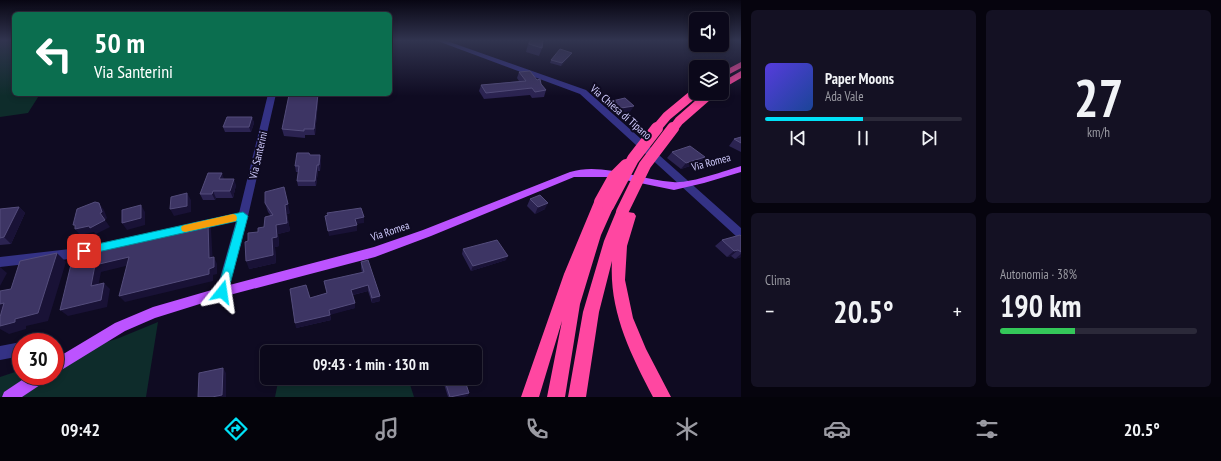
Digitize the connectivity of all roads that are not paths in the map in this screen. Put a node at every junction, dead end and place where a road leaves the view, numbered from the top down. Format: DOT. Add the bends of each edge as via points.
graph roads {
  1 [pos="489,59"];
  2 [pos="741,65"];
  3 [pos="729,71"];
  4 [pos="741,74"];
  5 [pos="729,82"];
  6 [pos="272,96"];
  7 [pos="689,98"];
  8 [pos="703,100"];
  9 [pos="741,168"];
  10 [pos="686,183"];
  11 [pos="604,204"];
  12 [pos="626,214"];
  13 [pos="243,216"];
  14 [pos="183,229"];
  15 [pos="741,234"];
  16 [pos="100,247"];
  17 [pos="0,262"];
  18 [pos="222,292"];
  19 [pos="12,351"];
  20 [pos="0,353"];
  21 [pos="64,361"];
  22 [pos="27,385"];
  23 [pos="9,397"];
  24 [pos="530,397"];
  25 [pos="556,397"];
  26 [pos="577,397"];
  27 [pos="662,397"];
  1 -- 10 [label="street, Via Chiesa di Tipano" via="582,92"];
  2 -- 3 [label="highway"];
  4 -- 5 [label="highway"];
  6 -- 13 [label="street, Via Santerini"];
  7 -- 11 [label="highway, bridge" via="668,116 614,177"];
  8 -- 12 [label="highway, bridge" via="679,121 645,165 642,189"];
  9 -- 10 [label="main road, Via Romea"];
  10 -- 15 [label="street, Via Chiesa di Tipano"];
  10 -- 18 [label="main road, Via Romea" via="674,186 611,174 573,174 375,252"];
  11 -- 24 [label="highway" via="587,231 562,297"];
  11 -- 25 [label="highway" via="573,304"];
  12 -- 26 [label="highway" via="611,242 590,312"];
  12 -- 27 [label="highway" via="620,246 618,280 625,318 640,355"];
  13 -- 14 [label="street"];
  13 -- 18 [label="street, Via Santerini"];
  16 -- 17 [label="street" via="70,254"];
  18 -- 21 [label="main road, Via Romea" via="153,313 120,327"];
  19 -- 20 [label="street"];
  22 -- 23 [label="main road"];
}
